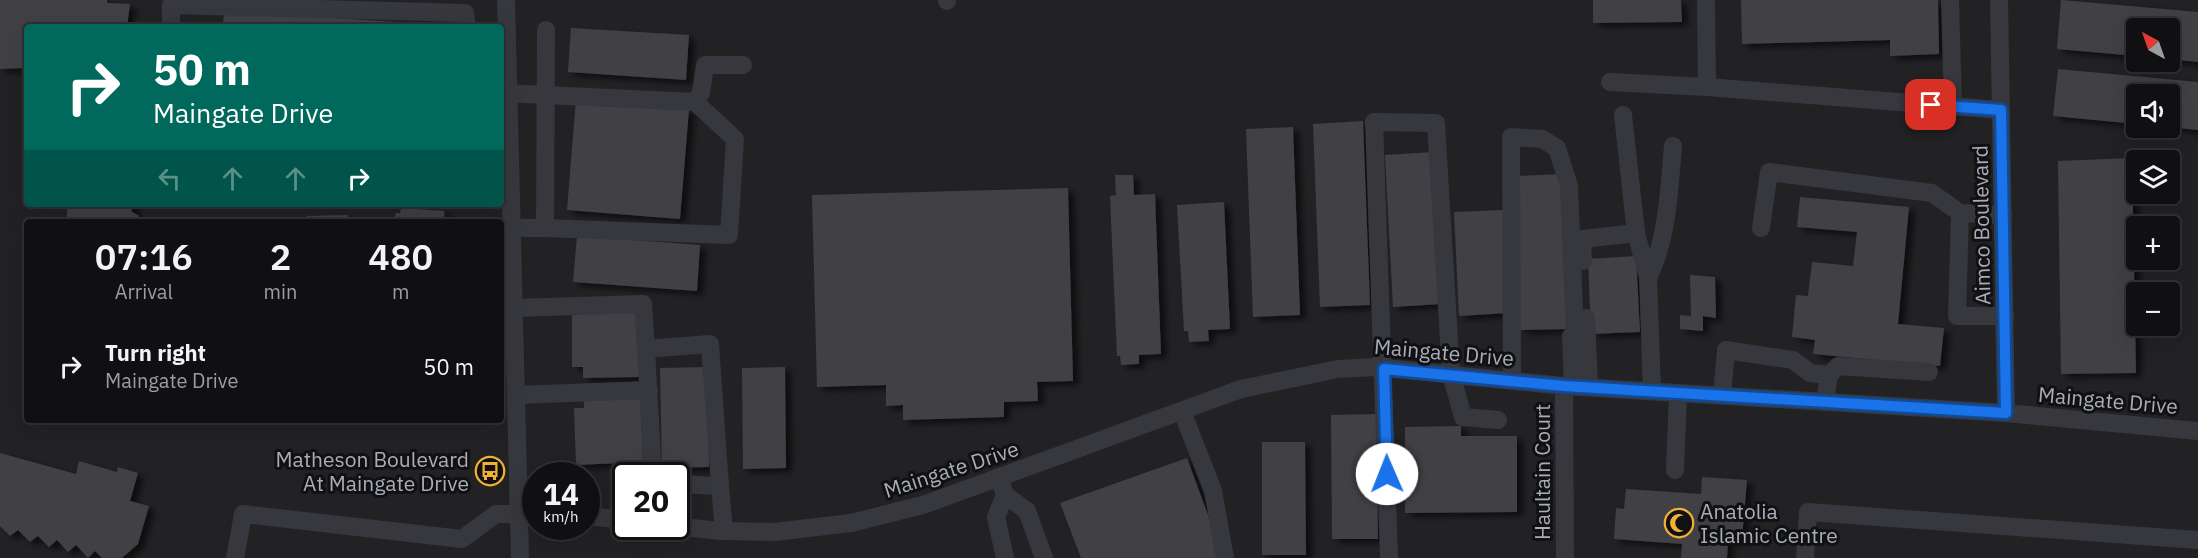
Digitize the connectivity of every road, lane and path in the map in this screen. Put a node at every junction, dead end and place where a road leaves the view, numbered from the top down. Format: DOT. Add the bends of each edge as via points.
graph roads {
  1 [pos="506,0"];
  2 [pos="1706,0"];
  3 [pos="1950,0"];
  4 [pos="1999,0"];
  5 [pos="171,24"];
  6 [pos="467,24"];
  7 [pos="546,30"];
  8 [pos="504,36"];
  9 [pos="743,66"];
  10 [pos="1610,82"];
  11 [pos="1707,87"];
  12 [pos="504,94"];
  13 [pos="545,96"];
  14 [pos="695,102"];
  15 [pos="1953,106"];
  16 [pos="2001,110"];
  17 [pos="1623,115"];
  18 [pos="1673,146"];
  19 [pos="1960,213"];
  20 [pos="2003,215"];
  21 [pos="511,228"];
  22 [pos="545,228"];
  23 [pos="1761,228"];
  24 [pos="1636,233"];
  25 [pos="1648,278"];
  26 [pos="513,308"];
  27 [pos="2005,316"];
  28 [pos="1581,337"];
  29 [pos="646,349"];
  30 [pos="1384,369"];
  31 [pos="1929,372"];
  32 [pos="1451,374"];
  33 [pos="1829,375"];
  34 [pos="1512,380"];
  35 [pos="1575,386"];
  36 [pos="649,390"];
  37 [pos="1652,390"];
  38 [pos="1678,393"];
  39 [pos="516,395"];
  40 [pos="1722,396"];
  41 [pos="1825,402"];
  42 [pos="1182,411"];
  43 [pos="2006,413"];
  44 [pos="1498,420"];
  45 [pos="2198,431"];
  46 [pos="522,462"];
  47 [pos="652,462"];
  48 [pos="1675,470"];
  49 [pos="999,477"];
  50 [pos="690,485"];
  51 [pos="720,486"];
  52 [pos="1005,495"];
  53 [pos="522,513"];
  54 [pos="690,528"];
  55 [pos="724,531"];
  56 [pos="523,540"];
  57 [pos="2198,540"];
  58 [pos="235,558"];
  59 [pos="520,558"];
  60 [pos="1005,558"];
  61 [pos="1044,558"];
  62 [pos="1225,558"];
  63 [pos="1389,558"];
  64 [pos="1566,558"];
  65 [pos="1804,558"];
  1 -- 8 [label="street"];
  2 -- 11 [label="street"];
  3 -- 15 [label="street"];
  4 -- 16 [label="street, Aimco Boulevard"];
  5 -- 6 [label="street" via="171,5 465,13"];
  7 -- 13 [label="street"];
  8 -- 12 [label="street"];
  9 -- 14 [label="street" via="705,65 701,93"];
  10 -- 11 [label="street"];
  11 -- 15 [label="street"];
  12 -- 13 [label="street"];
  12 -- 21 [label="street"];
  13 -- 14 [label="street"];
  13 -- 22 [label="street"];
  14 -- 22 [label="street" via="735,139 729,235"];
  15 -- 16 [label="street"];
  16 -- 20 [label="street, Aimco Boulevard"];
  17 -- 24 [label="street"];
  18 -- 25 [label="street" via="1666,219"];
  19 -- 20 [label="street"];
  19 -- 23 [label="street" via="1932,193 1769,172"];
  19 -- 27 [label="street" via="1958,316"];
  20 -- 27 [label="street, Aimco Boulevard"];
  21 -- 22 [label="street"];
  21 -- 26 [label="street"];
  24 -- 25 [label="street"];
  24 -- 28 [label="street" via="1582,239"];
  25 -- 37 [label="street"];
  26 -- 29 [label="street" via="643,304"];
  26 -- 39 [label="street"];
  27 -- 43 [label="street, Aimco Boulevard"];
  28 -- 34 [label="street" via="1569,186 1557,148 1542,140 1512,137"];
  28 -- 35 [label="street, Haultain Court"];
  29 -- 36 [label="street"];
  29 -- 51 [label="street" via="710,344"];
  30 -- 32 [label="street, Maingate Drive"];
  30 -- 32 [label="street" via="1374,122 1436,123"];
  30 -- 42 [label="street, Maingate Drive" via="1338,369 1287,378 1241,389"];
  30 -- 63 [label="street"];
  31 -- 33 [label="street" via="1838,366"];
  32 -- 34 [label="street, Maingate Drive"];
  32 -- 44 [label="street" via="1463,417"];
  33 -- 40 [label="street" via="1810,373 1793,360 1726,350"];
  33 -- 41 [label="street"];
  34 -- 35 [label="street, Maingate Drive"];
  35 -- 37 [label="street, Maingate Drive"];
  35 -- 64 [label="street, Haultain Court"];
  36 -- 39 [label="street"];
  36 -- 47 [label="street"];
  37 -- 38 [label="street, Maingate Drive"];
  38 -- 40 [label="street, Maingate Drive"];
  38 -- 48 [label="street"];
  39 -- 46 [label="street"];
  40 -- 41 [label="street, Maingate Drive"];
  41 -- 43 [label="street, Maingate Drive"];
  42 -- 49 [label="street, Maingate Drive"];
  42 -- 62 [label="street" via="1213,491"];
  43 -- 45 [label="street, Maingate Drive"];
  49 -- 52 [label="street"];
  49 -- 55 [label="street, Maingate Drive" via="923,505 852,523 774,532"];
  50 -- 51 [label="street"];
  51 -- 55 [label="street"];
  52 -- 60 [label="street" via="996,517"];
  52 -- 61 [label="street" via="1027,511"];
  53 -- 58 [label="street" via="496,514 462,539 243,514"];
  54 -- 55 [label="street, Maingate Drive"];
  56 -- 59 [label="street"];
  57 -- 65 [label="street" via="1808,512"];
}
